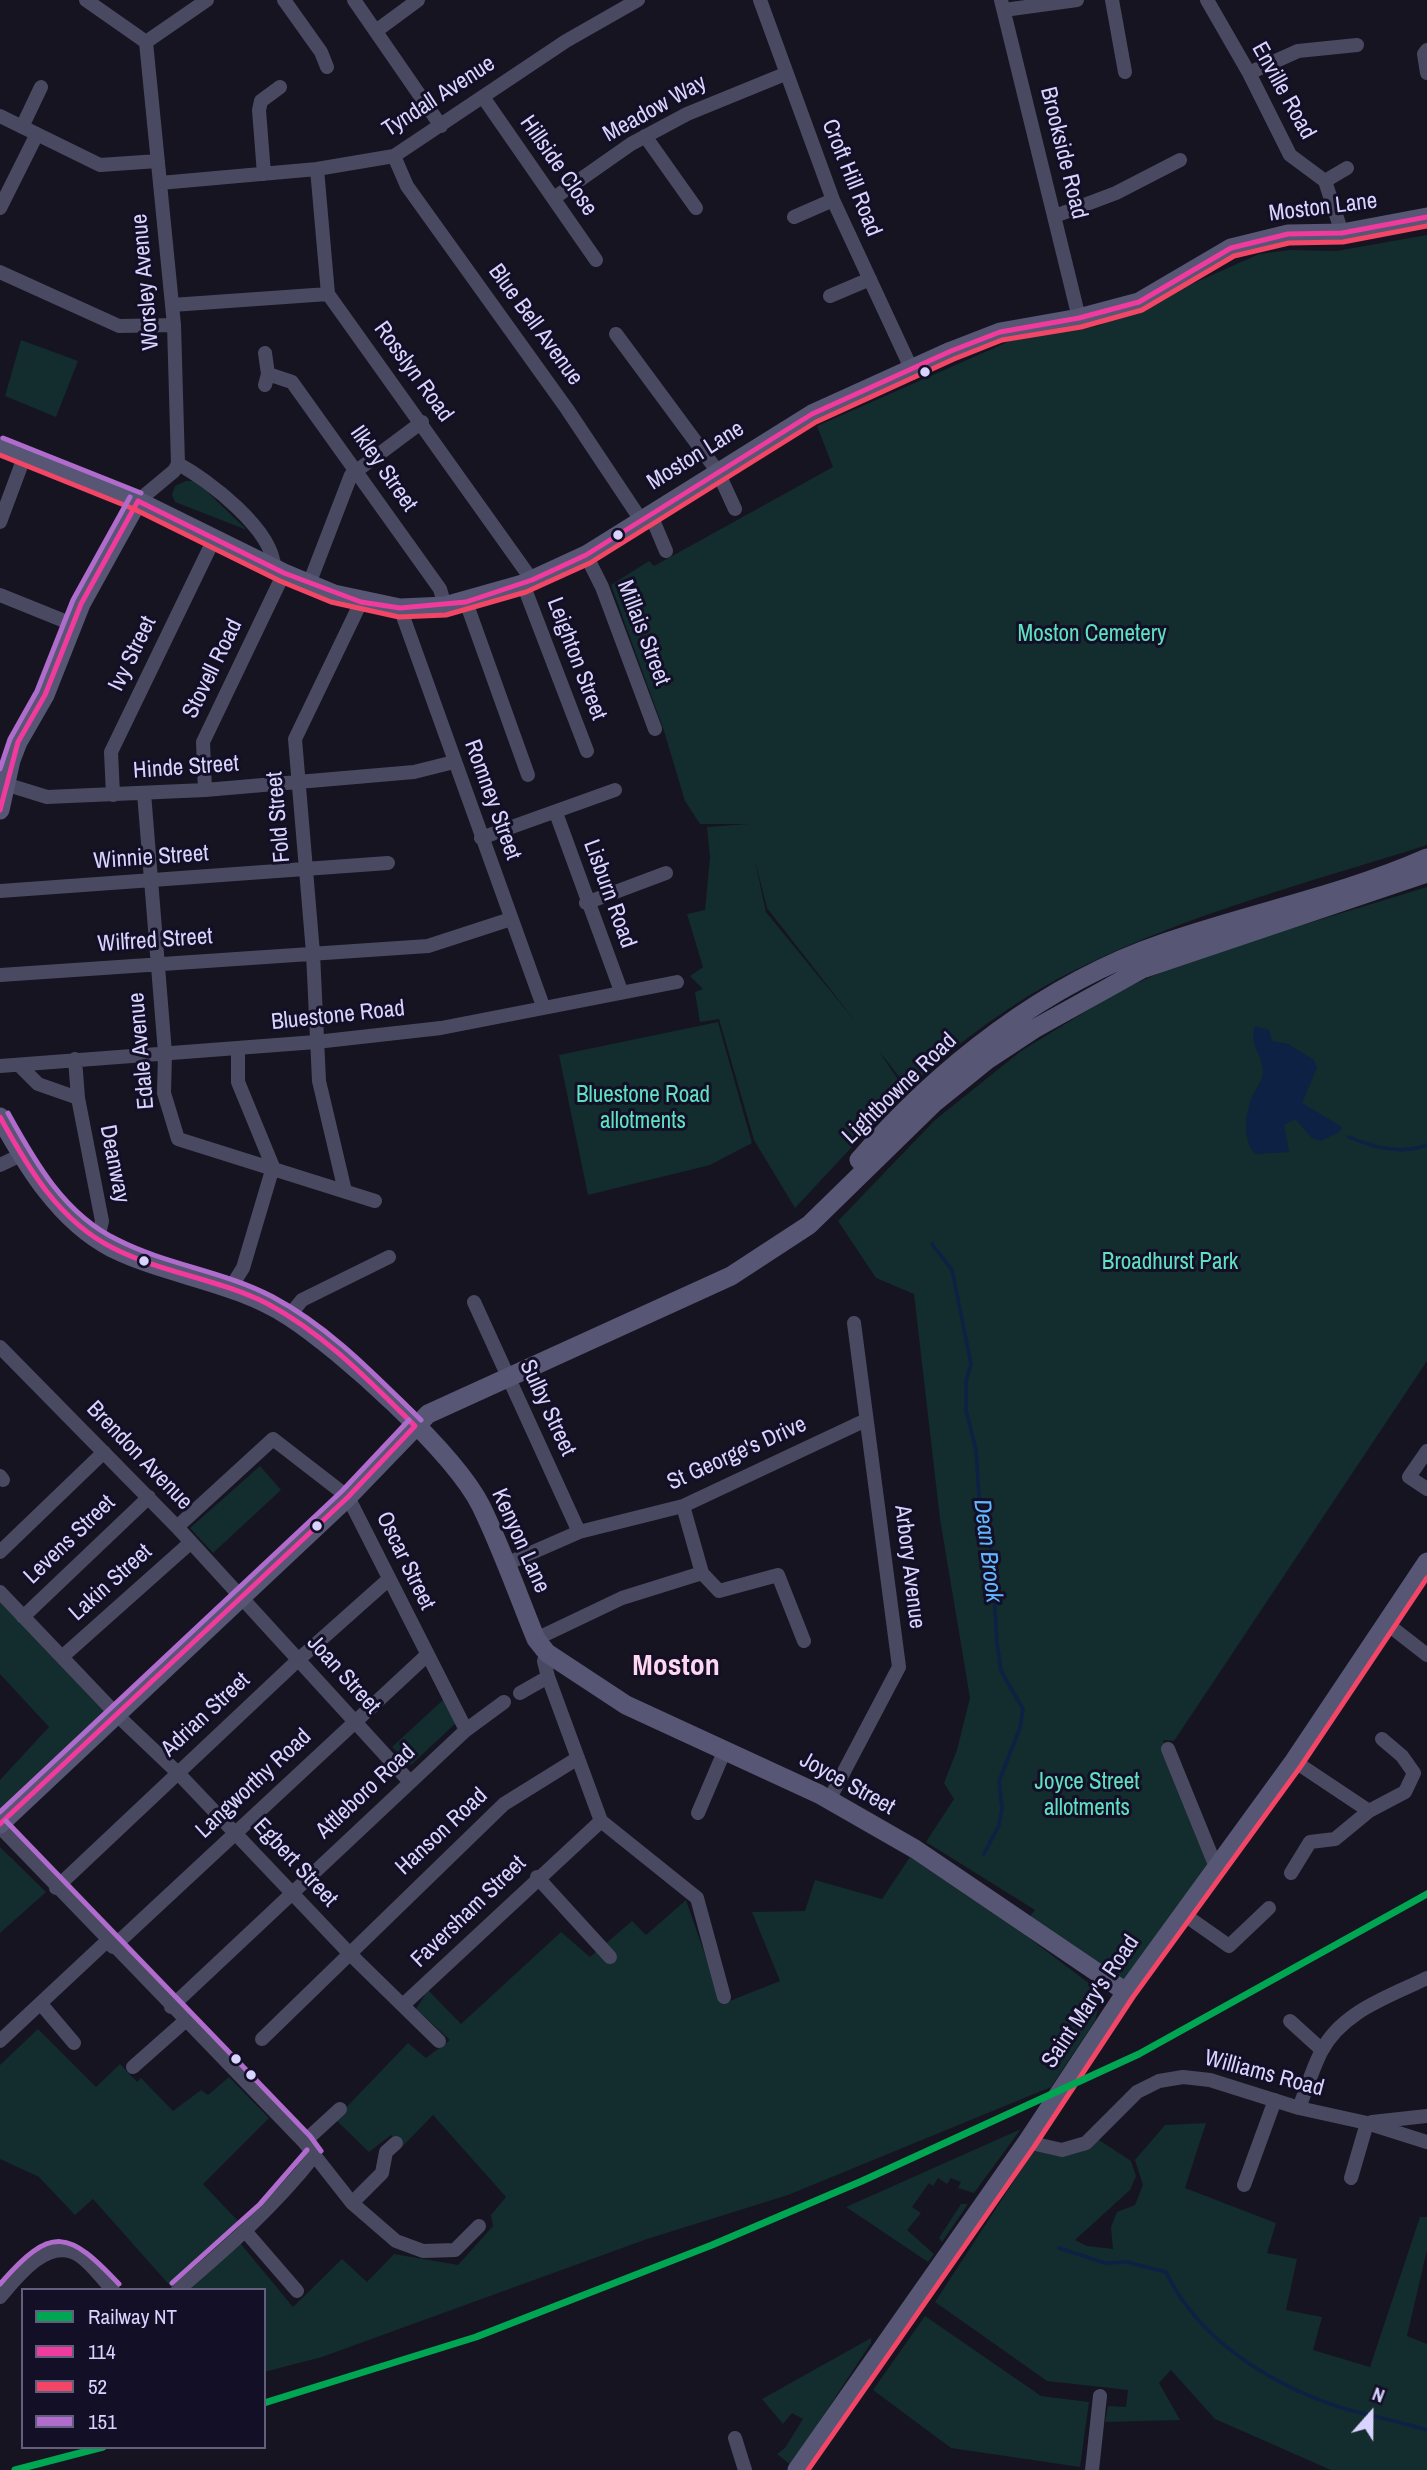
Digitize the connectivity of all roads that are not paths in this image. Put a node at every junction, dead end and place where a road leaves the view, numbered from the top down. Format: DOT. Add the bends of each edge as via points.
graph roads {
  1 [pos="86,0"];
  2 [pos="207,0"];
  3 [pos="284,0"];
  4 [pos="354,0"];
  5 [pos="418,0"];
  6 [pos="638,0"];
  7 [pos="760,0"];
  8 [pos="1077,0"];
  9 [pos="1112,0"];
  10 [pos="1207,0"];
  11 [pos="1003,5"];
  12 [pos="376,31"];
  13 [pos="146,42"];
  14 [pos="1357,45"];
  15 [pos="1427,50"];
  16 [pos="327,67"];
  17 [pos="1125,72"];
  18 [pos="1249,73"];
  19 [pos="1427,73"];
  20 [pos="785,74"];
  21 [pos="41,87"];
  22 [pos="280,87"];
  23 [pos="483,97"];
  24 [pos="0,116"];
  25 [pos="441,126"];
  26 [pos="22,127"];
  27 [pos="37,134"];
  28 [pos="645,136"];
  29 [pos="394,156"];
  30 [pos="1180,160"];
  31 [pos="158,161"];
  32 [pos="1347,168"];
  33 [pos="317,169"];
  34 [pos="264,174"];
  35 [pos="1325,181"];
  36 [pos="160,183"];
  37 [pos="554,198"];
  38 [pos="833,200"];
  39 [pos="0,208"];
  40 [pos="696,208"];
  41 [pos="1055,216"];
  42 [pos="1427,217"];
  43 [pos="794,218"];
  44 [pos="1342,233"];
  45 [pos="596,260"];
  46 [pos="0,272"];
  47 [pos="870,279"];
  48 [pos="328,294"];
  49 [pos="830,296"];
  50 [pos="172,305"];
  51 [pos="1079,318"];
  52 [pos="174,325"];
  53 [pos="617,334"];
  54 [pos="265,354"];
  55 [pos="911,369"];
  56 [pos="422,422"];
  57 [pos="0,446"];
  58 [pos="25,455"];
  59 [pos="177,464"];
  60 [pos="356,470"];
  61 [pos="718,472"];
  62 [pos="138,501"];
  63 [pos="735,509"];
  64 [pos="645,517"];
  65 [pos="0,523"];
  66 [pos="215,537"];
  67 [pos="666,551"];
  68 [pos="586,555"];
  69 [pos="271,561"];
  70 [pos="527,582"];
  71 [pos="309,584"];
  72 [pos="0,595"];
  73 [pos="361,602"];
  74 [pos="466,602"];
  75 [pos="445,606"];
  76 [pos="400,608"];
  77 [pos="72,624"];
  78 [pos="655,729"];
  79 [pos="587,751"];
  80 [pos="5,759"];
  81 [pos="454,762"];
  82 [pos="528,775"];
  83 [pos="300,782"];
  84 [pos="5,784"];
  85 [pos="615,789"];
  86 [pos="205,790"];
  87 [pos="144,793"];
  88 [pos="113,795"];
  89 [pos="0,810"];
  90 [pos="556,813"];
  91 [pos="481,838"];
  92 [pos="1427,858"];
  93 [pos="388,863"];
  94 [pos="306,869"];
  95 [pos="666,873"];
  96 [pos="1427,873"];
  97 [pos="150,881"];
  98 [pos="0,891"];
  99 [pos="586,903"];
  100 [pos="511,919"];
  101 [pos="313,953"];
  102 [pos="158,964"];
  103 [pos="0,975"];
  104 [pos="677,982"];
  105 [pos="621,991"];
  106 [pos="543,1006"];
  107 [pos="316,1042"];
  108 [pos="238,1048"];
  109 [pos="165,1053"];
  110 [pos="75,1059"];
  111 [pos="19,1065"];
  112 [pos="0,1066"];
  113 [pos="78,1098"];
  114 [pos="0,1117"];
  115 [pos="21,1155"];
  116 [pos="0,1165"];
  117 [pos="273,1167"];
  118 [pos="345,1191"];
  119 [pos="375,1201"];
  120 [pos="98,1239"];
  121 [pos="389,1257"];
  122 [pos="231,1287"];
  123 [pos="474,1302"];
  124 [pos="289,1316"];
  125 [pos="854,1324"];
  126 [pos="0,1348"];
  127 [pos="506,1374"];
  128 [pos="866,1420"];
  129 [pos="415,1426"];
  130 [pos="1427,1451"];
  131 [pos="104,1452"];
  132 [pos="1427,1489"];
  133 [pos="149,1497"];
  134 [pos="348,1497"];
  135 [pos="683,1506"];
  136 [pos="177,1527"];
  137 [pos="579,1532"];
  138 [pos="190,1543"];
  139 [pos="0,1552"];
  140 [pos="1427,1562"];
  141 [pos="506,1564"];
  142 [pos="702,1573"];
  143 [pos="390,1579"];
  144 [pos="0,1592"];
  145 [pos="242,1598"];
  146 [pos="23,1616"];
  147 [pos="1386,1623"];
  148 [pos="804,1641"];
  149 [pos="541,1646"];
  150 [pos="1427,1655"];
  151 [pos="426,1656"];
  152 [pos="62,1657"];
  153 [pos="298,1660"];
  154 [pos="548,1677"];
  155 [pos="520,1693"];
  156 [pos="504,1702"];
  157 [pos="118,1716"];
  158 [pos="354,1721"];
  159 [pos="466,1730"];
  160 [pos="1382,1739"];
  161 [pos="1168,1749"];
  162 [pos="724,1752"];
  163 [pos="578,1758"];
  164 [pos="1294,1761"];
  165 [pos="178,1773"];
  166 [pos="411,1782"];
  167 [pos="829,1800"];
  168 [pos="1369,1811"];
  169 [pos="698,1813"];
  170 [pos="601,1821"];
  171 [pos="0,1825"];
  172 [pos="235,1833"];
  173 [pos="1216,1867"];
  174 [pos="1291,1873"];
  175 [pos="537,1877"];
  176 [pos="56,1888"];
  177 [pos="291,1892"];
  178 [pos="1269,1908"];
  179 [pos="1182,1913"];
  180 [pos="110,1944"];
  181 [pos="348,1952"];
  182 [pos="610,1957"];
  183 [pos="1427,1978"];
  184 [pos="1126,1992"];
  185 [pos="724,1997"];
  186 [pos="41,2004"];
  187 [pos="403,2005"];
  188 [pos="171,2007"];
  189 [pos="185,2021"];
  190 [pos="1290,2021"];
  191 [pos="262,2039"];
  192 [pos="0,2041"];
  193 [pos="439,2041"];
  194 [pos="74,2043"];
  195 [pos="1322,2050"];
  196 [pos="133,2067"];
  197 [pos="1275,2100"];
  198 [pos="1299,2108"];
  199 [pos="340,2109"];
  200 [pos="1427,2116"];
  201 [pos="1367,2123"];
  202 [pos="304,2142"];
  203 [pos="1027,2142"];
  204 [pos="1427,2142"];
  205 [pos="396,2143"];
  206 [pos="314,2156"];
  207 [pos="1351,2178"];
  208 [pos="1244,2185"];
  209 [pos="352,2203"];
  210 [pos="479,2226"];
  211 [pos="246,2232"];
  212 [pos="111,2288"];
  213 [pos="180,2288"];
  214 [pos="297,2291"];
  215 [pos="1,2294"];
  216 [pos="1100,2396"];
  217 [pos="735,2438"];
  218 [pos="745,2470"];
  219 [pos="797,2470"];
  220 [pos="1092,2470"];
  1 -- 13 [label="street"];
  2 -- 13 [label="street"];
  3 -- 16 [label="street"];
  4 -- 12 [label="street"];
  5 -- 12 [label="street"];
  6 -- 23 [label="street, Tyndall Avenue"];
  7 -- 20 [label="street, Croft Hill Road"];
  8 -- 11 [label="street"];
  9 -- 17 [label="street"];
  10 -- 18 [label="street, Enville Road"];
  11 -- 41 [label="street, Brookside Road"];
  12 -- 25 [label="street"];
  13 -- 31 [label="street, Worsley Avenue"];
  14 -- 18 [label="street" via="1298,51"];
  15 -- 19 [label="street"];
  18 -- 35 [label="street, Enville Road" via="1290,155"];
  20 -- 28 [label="street, Meadow Way" via="712,102"];
  20 -- 38 [label="street, Croft Hill Road"];
  21 -- 26 [label="street"];
  22 -- 34 [label="street" via="266,96 259,110"];
  23 -- 25 [label="street, Tyndall Avenue"];
  23 -- 37 [label="street, Hillside Close"];
  24 -- 26 [label="street"];
  25 -- 29 [label="street, Tyndall Avenue"];
  26 -- 27 [label="street"];
  27 -- 31 [label="street" via="100,165"];
  27 -- 39 [label="street"];
  28 -- 37 [label="street, Meadow Way"];
  28 -- 40 [label="street"];
  29 -- 33 [label="street, Tyndall Avenue"];
  29 -- 64 [label="street, Blue Bell Avenue" via="407,186"];
  30 -- 41 [label="street" via="1116,193"];
  31 -- 36 [label="street, Worsley Avenue"];
  32 -- 35 [label="street"];
  33 -- 34 [label="street, Tyndall Avenue"];
  33 -- 48 [label="street"];
  34 -- 36 [label="street, Tyndall Avenue"];
  35 -- 44 [label="street"];
  36 -- 50 [label="street, Worsley Avenue"];
  37 -- 45 [label="street, Hillside Close"];
  38 -- 43 [label="street"];
  38 -- 47 [label="street, Croft Hill Road"];
  41 -- 51 [label="street, Brookside Road"];
  42 -- 44 [label="street, Moston Lane"];
  44 -- 51 [label="street, Moston Lane" via="1288,234 1231,248 1139,302"];
  46 -- 52 [label="street" via="112,324"];
  47 -- 49 [label="street"];
  47 -- 55 [label="street, Croft Hill Road"];
  48 -- 50 [label="street"];
  48 -- 56 [label="street, Rosslyn Road"];
  50 -- 52 [label="street, Worsley Avenue"];
  51 -- 55 [label="street, Moston Lane" via="1000,332"];
  52 -- 59 [label="street, Worsley Avenue"];
  53 -- 61 [label="street"];
  54 -- 60 [label="street, Ilkley Street" via="267,379 292,382"];
  55 -- 61 [label="street, Moston Lane" via="812,414"];
  56 -- 60 [label="street"];
  56 -- 70 [label="street, Rosslyn Road"];
  57 -- 58 [label="street, Moston Lane"];
  58 -- 62 [label="street, Moston Lane"];
  58 -- 65 [label="street"];
  59 -- 62 [label="street"];
  59 -- 69 [label="street" via="201,476"];
  60 -- 71 [label="street"];
  60 -- 75 [label="street, Ilkley Street" via="440,589"];
  61 -- 63 [label="street"];
  61 -- 64 [label="street, Moston Lane"];
  62 -- 66 [label="street, Moston Lane"];
  62 -- 77 [label="street"];
  64 -- 67 [label="street, Blue Bell Avenue"];
  64 -- 68 [label="street, Moston Lane"];
  66 -- 69 [label="street, Moston Lane"];
  66 -- 88 [label="street, Ivy Street" via="111,752"];
  68 -- 70 [label="street, Moston Lane"];
  68 -- 78 [label="street, Millais Street"];
  69 -- 71 [label="street, Moston Lane"];
  69 -- 86 [label="street, Stovell Road" via="204,742"];
  70 -- 74 [label="street, Moston Lane"];
  70 -- 79 [label="street, Leighton Street"];
  71 -- 73 [label="street, Moston Lane"];
  72 -- 77 [label="street"];
  73 -- 76 [label="street, Moston Lane"];
  73 -- 83 [label="street, Fold Street" via="295,739"];
  74 -- 75 [label="street, Moston Lane"];
  74 -- 82 [label="street"];
  75 -- 76 [label="street, Moston Lane"];
  76 -- 81 [label="street, Romney Street"];
  77 -- 80 [label="street" via="45,695"];
  80 -- 84 [label="street"];
  81 -- 83 [label="street, Hinde Street" via="415,772"];
  81 -- 91 [label="street, Romney Street"];
  83 -- 86 [label="street, Hinde Street"];
  83 -- 94 [label="street, Fold Street"];
  84 -- 88 [label="street, Hinde Street" via="47,797"];
  84 -- 89 [label="street"];
  85 -- 90 [label="street"];
  86 -- 87 [label="street, Hinde Street"];
  87 -- 88 [label="street, Hinde Street"];
  87 -- 97 [label="street, Edale Avenue"];
  90 -- 91 [label="street"];
  90 -- 99 [label="street, Lisburn Road"];
  91 -- 100 [label="street, Romney Street"];
  92 -- 127 [label="street, Lightbowne Road" via="1160,944 1049,998 962,1060 803,1216 723,1265"];
  93 -- 94 [label="street, Winnie Street"];
  94 -- 97 [label="street, Winnie Street"];
  94 -- 101 [label="street, Fold Street"];
  95 -- 99 [label="street"];
  96 -- 127 [label="street, Lightbowne Road" via="1166,959 1107,988 987,1060 935,1102 788,1240 728,1278"];
  97 -- 98 [label="street, Winnie Street"];
  97 -- 102 [label="street, Edale Avenue"];
  99 -- 105 [label="street, Lisburn Road"];
  100 -- 101 [label="street, Wilfred Street" via="428,946"];
  100 -- 106 [label="street, Romney Street"];
  101 -- 102 [label="street, Wilfred Street"];
  101 -- 107 [label="street, Fold Street"];
  102 -- 103 [label="street, Wilfred Street"];
  102 -- 109 [label="street, Edale Avenue"];
  104 -- 105 [label="street, Bluestone Road"];
  105 -- 106 [label="street, Bluestone Road"];
  106 -- 107 [label="street, Bluestone Road" via="440,1028"];
  107 -- 108 [label="street, Bluestone Road"];
  107 -- 118 [label="street, Fold Street" via="319,1081"];
  108 -- 109 [label="street, Bluestone Road"];
  108 -- 117 [label="street" via="238,1082"];
  109 -- 110 [label="street, Bluestone Road"];
  109 -- 117 [label="street, Edale Avenue" via="164,1093 178,1139"];
  110 -- 111 [label="street, Bluestone Road"];
  110 -- 113 [label="street, Deanway"];
  111 -- 112 [label="street, Bluestone Road"];
  111 -- 113 [label="street, Deanway" via="38,1084"];
  113 -- 120 [label="street, Deanway" via="102,1222"];
  114 -- 115 [label="street, Kenyon Lane"];
  115 -- 116 [label="street"];
  115 -- 120 [label="street, Kenyon Lane" via="55,1201"];
  117 -- 118 [label="street, Edale Avenue"];
  117 -- 122 [label="street" via="243,1268"];
  118 -- 119 [label="street, Edale Avenue"];
  120 -- 122 [label="street, Kenyon Lane" via="129,1254"];
  121 -- 124 [label="street" via="302,1300"];
  122 -- 124 [label="street, Kenyon Lane"];
  123 -- 127 [label="street, Sulby Street"];
  124 -- 129 [label="street, Kenyon Lane" via="335,1350"];
  125 -- 128 [label="street, Arbory Avenue"];
  126 -- 131 [label="street, Brendon Avenue"];
  127 -- 129 [label="street, Lightbowne Road"];
  127 -- 137 [label="street, Sulby Street"];
  128 -- 135 [label="street, St George's Drive"];
  128 -- 167 [label="street, Arbory Avenue" via="899,1667"];
  129 -- 134 [label="street, Lightbowne Road"];
  129 -- 141 [label="street, Kenyon Lane" via="452,1464 480,1504"];
  130 -- 132 [label="street" via="1409,1477"];
  131 -- 133 [label="street, Brendon Avenue"];
  131 -- 139 [label="street"];
  133 -- 136 [label="street, Brendon Avenue"];
  133 -- 146 [label="street, Levens Street"];
  134 -- 136 [label="street, Oscar Street" via="273,1438"];
  134 -- 143 [label="street, Oscar Street"];
  134 -- 145 [label="street, Lightbowne Road"];
  135 -- 137 [label="street, St George's Drive"];
  135 -- 142 [label="street"];
  136 -- 138 [label="street, Brendon Avenue"];
  137 -- 141 [label="street, St George's Drive"];
  138 -- 145 [label="street, Brendon Avenue"];
  138 -- 152 [label="street, Lakin Street"];
  140 -- 147 [label="street, Saint Mary's Road"];
  141 -- 149 [label="street, Kenyon Lane"];
  142 -- 148 [label="street" via="719,1591 778,1574"];
  142 -- 149 [label="street" via="622,1598"];
  143 -- 151 [label="street, Oscar Street"];
  143 -- 153 [label="street, Adrian Street"];
  144 -- 146 [label="street, Egbert Street"];
  145 -- 153 [label="street, Joan Street"];
  145 -- 157 [label="street, Lightbowne Road"];
  146 -- 152 [label="street, Egbert Street"];
  147 -- 150 [label="street"];
  147 -- 164 [label="street, Saint Mary's Road"];
  149 -- 154 [label="street"];
  149 -- 162 [label="street, Joyce Street" via="626,1705"];
  151 -- 158 [label="street, Langworthy Road"];
  151 -- 159 [label="street, Oscar Street"];
  152 -- 157 [label="street, Egbert Street"];
  153 -- 158 [label="street, Joan Street"];
  153 -- 165 [label="street, Adrian Street"];
  154 -- 155 [label="street"];
  154 -- 163 [label="street"];
  156 -- 159 [label="street, Attleboro Road"];
  157 -- 165 [label="street, Egbert Street"];
  157 -- 171 [label="street, Lightbowne Road"];
  158 -- 166 [label="street, Joan Street"];
  158 -- 172 [label="street, Langworthy Road"];
  159 -- 166 [label="street, Attleboro Road"];
  160 -- 168 [label="street" via="1414,1773 1405,1792"];
  161 -- 173 [label="street"];
  162 -- 167 [label="street, Joyce Street"];
  162 -- 169 [label="street"];
  163 -- 170 [label="street"];
  163 -- 181 [label="street, Hanson Road" via="504,1804"];
  164 -- 168 [label="street"];
  164 -- 173 [label="street, Saint Mary's Road"];
  165 -- 172 [label="street, Egbert Street"];
  165 -- 176 [label="street, Adrian Street"];
  166 -- 177 [label="street, Attleboro Road"];
  167 -- 184 [label="street, Joyce Street" via="915,1849"];
  168 -- 174 [label="street" via="1335,1839 1310,1842"];
  170 -- 175 [label="street, Faversham Street"];
  170 -- 185 [label="street" via="697,1898"];
  171 -- 176 [label="street"];
  172 -- 177 [label="street, Egbert Street"];
  172 -- 180 [label="street, Langworthy Road"];
  173 -- 179 [label="street, Saint Mary's Road"];
  175 -- 182 [label="street"];
  175 -- 187 [label="street, Faversham Street"];
  176 -- 180 [label="street"];
  177 -- 181 [label="street, Egbert Street"];
  177 -- 188 [label="street, Attleboro Road"];
  178 -- 179 [label="street" via="1229,1946"];
  179 -- 184 [label="street, Saint Mary's Road"];
  180 -- 186 [label="street, Langworthy Road"];
  180 -- 188 [label="street"];
  181 -- 187 [label="street, Egbert Street"];
  181 -- 191 [label="street, Hanson Road"];
  183 -- 195 [label="street" via="1370,2004 1342,2025"];
  184 -- 203 [label="street, Saint Mary's Road"];
  186 -- 192 [label="street, Langworthy Road"];
  186 -- 194 [label="street"];
  187 -- 193 [label="street, Egbert Street"];
  188 -- 189 [label="street"];
  189 -- 196 [label="street"];
  189 -- 202 [label="street"];
  190 -- 195 [label="street"];
  195 -- 198 [label="street"];
  197 -- 198 [label="street, Williams Road"];
  197 -- 203 [label="street, Williams Road" via="1210,2080 1182,2077 1137,2092 1086,2143 1062,2150"];
  197 -- 208 [label="street"];
  198 -- 201 [label="street, Williams Road"];
  199 -- 202 [label="street"];
  200 -- 201 [label="street"];
  201 -- 204 [label="street, Williams Road"];
  201 -- 207 [label="street"];
  202 -- 206 [label="street"];
  203 -- 219 [label="street, Saint Mary's Road"];
  205 -- 209 [label="street" via="386,2152 382,2172"];
  206 -- 209 [label="street"];
  206 -- 211 [label="street"];
  209 -- 210 [label="street" via="396,2241 423,2251 455,2250"];
  211 -- 213 [label="street"];
  211 -- 214 [label="street"];
  212 -- 215 [label="street" via="78,2255 61,2251 31,2263"];
  216 -- 220 [label="street"];
  217 -- 218 [label="street"];
}
